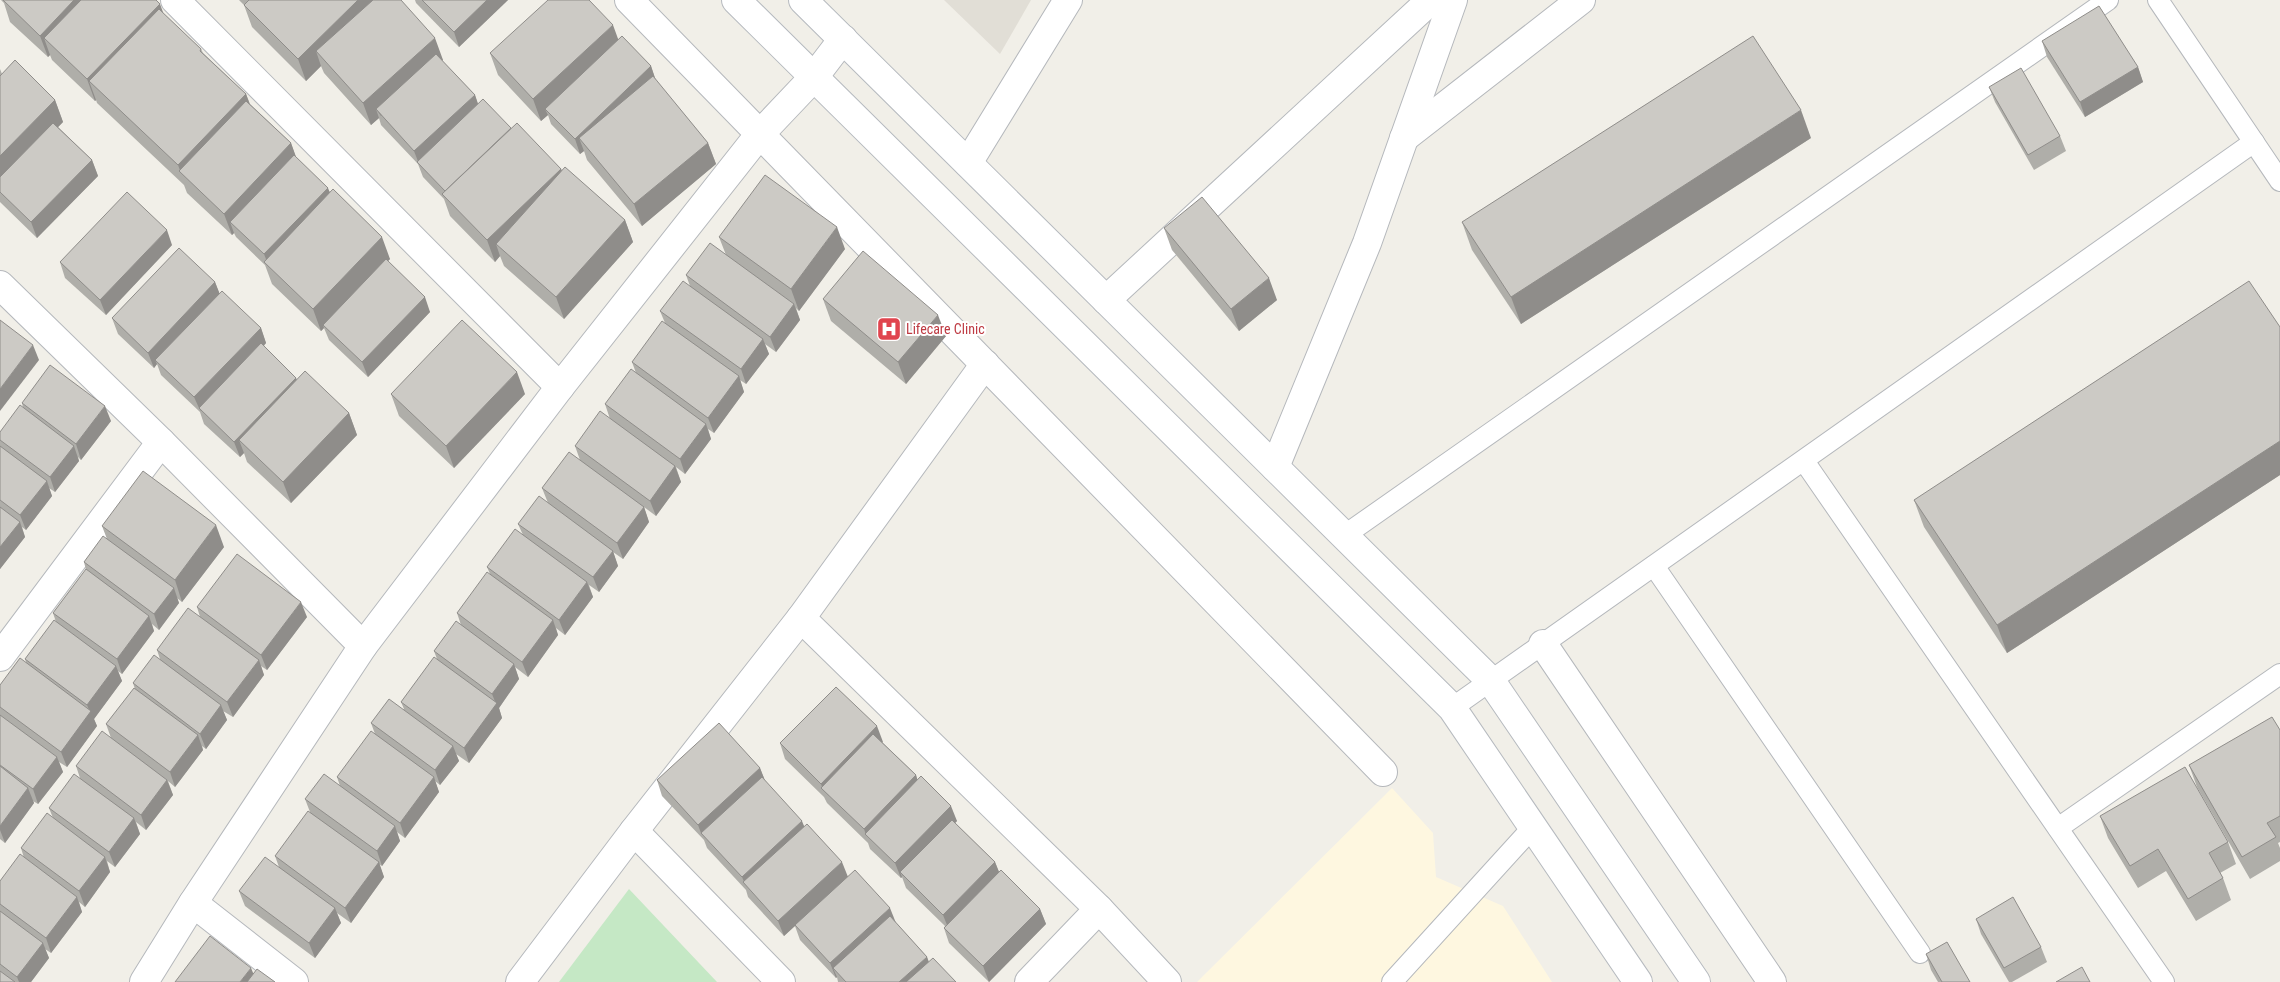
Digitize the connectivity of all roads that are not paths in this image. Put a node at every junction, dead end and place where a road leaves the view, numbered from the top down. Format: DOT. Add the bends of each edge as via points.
graph roads {
  1 [pos="175,0"];
  2 [pos="629,0"];
  3 [pos="736,0"];
  4 [pos="804,0"];
  5 [pos="1068,0"];
  6 [pos="1431,0"];
  7 [pos="1453,0"];
  8 [pos="1581,0"];
  9 [pos="2108,0"];
  10 [pos="2158,0"];
  11 [pos="843,39"];
  12 [pos="814,77"];
  13 [pos="759,135"];
  14 [pos="1404,138"];
  15 [pos="2254,142"];
  16 [pos="968,163"];
  17 [pos="2280,181"];
  18 [pos="0,285"];
  19 [pos="1106,300"];
  20 [pos="985,364"];
  21 [pos="560,387"];
  22 [pos="161,442"];
  23 [pos="1804,461"];
  24 [pos="1275,467"];
  25 [pos="1345,535"];
  26 [pos="1654,566"];
  27 [pos="801,618"];
  28 [pos="1543,644"];
  29 [pos="363,646"];
  30 [pos="0,657"];
  31 [pos="2280,674"];
  32 [pos="1492,681"];
  33 [pos="1452,708"];
  34 [pos="1383,772"];
  35 [pos="1533,826"];
  36 [pos="2058,828"];
  37 [pos="634,831"];
  38 [pos="193,903"];
  39 [pos="1099,909"];
  40 [pos="1920,953"];
  41 [pos="144,982"];
  42 [pos="294,982"];
  43 [pos="520,982"];
  44 [pos="781,982"];
  45 [pos="1029,982"];
  46 [pos="1167,982"];
  47 [pos="1392,982"];
  48 [pos="1638,982"];
  49 [pos="1696,982"];
  50 [pos="1772,982"];
  51 [pos="2164,982"];
  1 -- 21 [label="street"];
  2 -- 13 [label="street"];
  3 -- 12 [label="street"];
  4 -- 11 [label="street"];
  5 -- 16 [label="street"];
  6 -- 19 [label="street"];
  7 -- 14 [label="street"];
  8 -- 14 [label="street"];
  9 -- 25 [label="lane"];
  10 -- 15 [label="lane"];
  11 -- 12 [label="street"];
  11 -- 16 [label="street"];
  12 -- 13 [label="street"];
  12 -- 33 [label="street"];
  13 -- 20 [label="street"];
  13 -- 21 [label="street"];
  14 -- 24 [label="street" via="1367,243"];
  15 -- 17 [label="lane"];
  15 -- 23 [label="lane"];
  16 -- 19 [label="street"];
  18 -- 22 [label="street"];
  19 -- 24 [label="street"];
  20 -- 27 [label="street"];
  20 -- 34 [label="street"];
  21 -- 29 [label="street"];
  22 -- 29 [label="street"];
  22 -- 30 [label="street"];
  23 -- 26 [label="lane"];
  23 -- 36 [label="lane"];
  24 -- 25 [label="street"];
  25 -- 32 [label="street"];
  26 -- 28 [label="lane"];
  26 -- 40 [label="lane"];
  27 -- 37 [label="street"];
  27 -- 39 [label="street"];
  28 -- 32 [label="lane"];
  28 -- 50 [label="street"];
  29 -- 38 [label="street"];
  31 -- 36 [label="lane"];
  32 -- 33 [label="lane"];
  32 -- 49 [label="street"];
  33 -- 35 [label="street"];
  35 -- 47 [label="lane"];
  35 -- 48 [label="street"];
  36 -- 51 [label="lane"];
  37 -- 43 [label="street"];
  37 -- 44 [label="street"];
  38 -- 41 [label="street"];
  38 -- 42 [label="street"];
  39 -- 45 [label="street"];
  39 -- 46 [label="street"];
}
